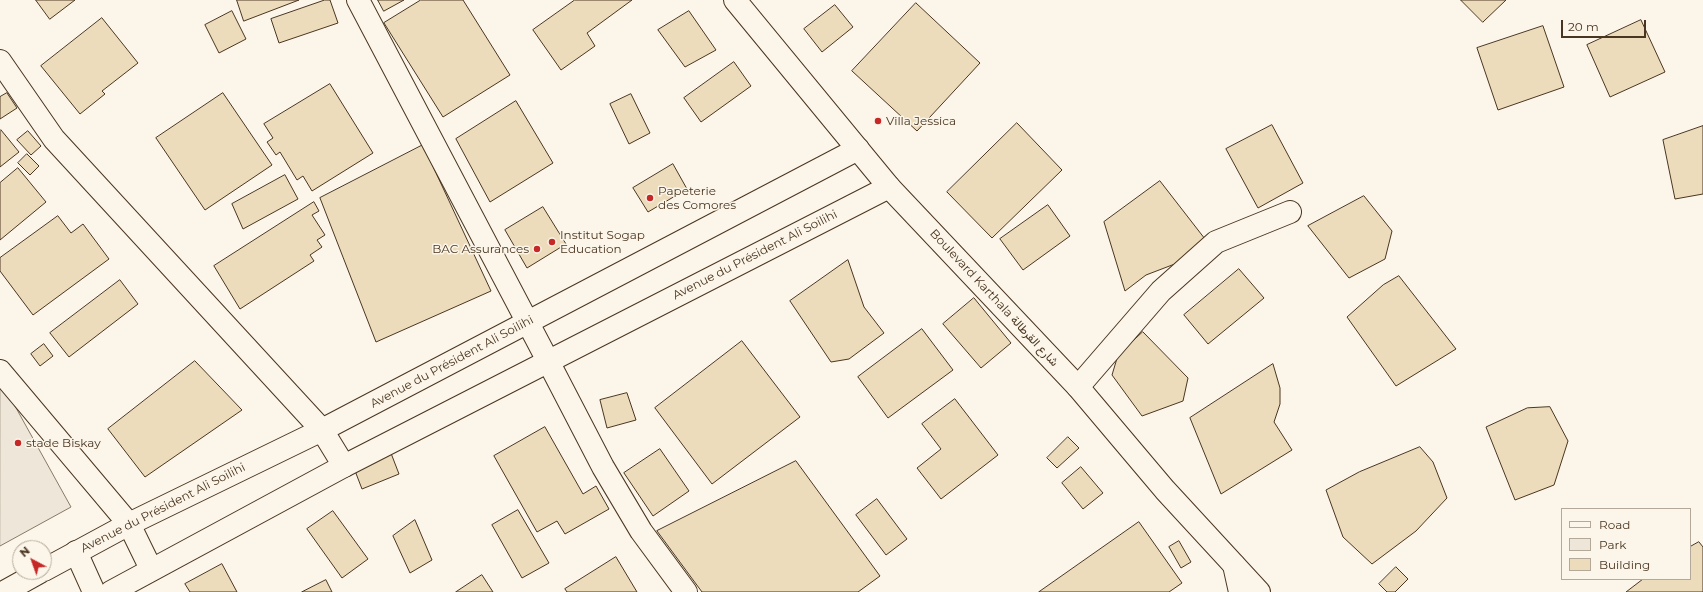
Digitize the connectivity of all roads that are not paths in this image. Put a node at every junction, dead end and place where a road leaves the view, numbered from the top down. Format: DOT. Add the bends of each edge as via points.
graph roads {
  1 [pos="358,0"];
  2 [pos="735,0"];
  3 [pos="0,60"];
  4 [pos="858,149"];
  5 [pos="890,187"];
  6 [pos="1290,212"];
  7 [pos="527,323"];
  8 [pos="548,361"];
  9 [pos="0,371"];
  10 [pos="1078,387"];
  11 [pos="322,430"];
  12 [pos="344,466"];
  13 [pos="128,524"];
  14 [pos="76,552"];
  15 [pos="1234,565"];
  16 [pos="52,566"];
  17 [pos="151,569"];
  18 [pos="26,580"];
  19 [pos="4,592"];
  20 [pos="94,592"];
  21 [pos="111,592"];
  22 [pos="686,592"];
  23 [pos="1240,592"];
  24 [pos="1259,592"];
  1 -- 7 [label="street"];
  2 -- 4 [label="street, Boulevard Karthala شارع القرطالة"];
  3 -- 11 [label="street" via="54,139"];
  4 -- 5 [label="street, Boulevard Karthala شارع القرطالة"];
  4 -- 7 [label="street, Avenue du Président Ali Soilihi"];
  5 -- 8 [label="street, Avenue du Président Ali Soilihi"];
  5 -- 10 [label="street, Boulevard Karthala شارع القرطالة"];
  6 -- 10 [label="street" via="1216,242 1161,291"];
  7 -- 8 [label="street"];
  7 -- 11 [label="street, Avenue du Président Ali Soilihi"];
  8 -- 12 [label="street, Avenue du Président Ali Soilihi"];
  8 -- 22 [label="street" via="627,509"];
  9 -- 13 [label="street"];
  10 -- 15 [label="street, Boulevard Karthala شارع القرطالة" via="1165,490"];
  11 -- 12 [label="street"];
  11 -- 13 [label="street, Avenue du Président Ali Soilihi"];
  12 -- 17 [label="street, Avenue du Président Ali Soilihi"];
  13 -- 14 [label="street, Avenue du Président Ali Soilihi"];
  13 -- 17 [label="street"];
  14 -- 16 [label="street, Avenue du Président Ali Soilihi"];
  14 -- 20 [label="street"];
  15 -- 23 [label="street"];
  15 -- 24 [label="street, Boulevard Karthala شارع القرطالة"];
  17 -- 21 [label="street, Avenue du Président Ali Soilihi"];
  18 -- 19 [label="street"];
}
